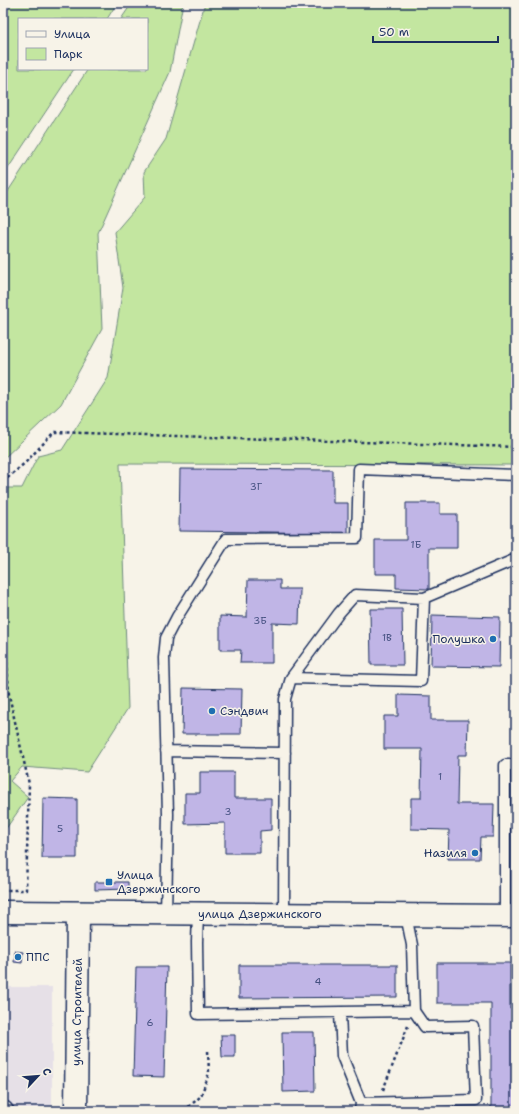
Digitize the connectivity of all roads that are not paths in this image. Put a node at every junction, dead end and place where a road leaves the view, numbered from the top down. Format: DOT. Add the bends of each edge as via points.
graph roads {
  1 [pos="516,475"];
  2 [pos="516,560"];
  3 [pos="424,598"];
  4 [pos="291,678"];
  5 [pos="166,751"];
  6 [pos="285,753"];
  7 [pos="516,765"];
  8 [pos="3,912"];
  9 [pos="78,913"];
  10 [pos="166,914"];
  11 [pos="198,914"];
  12 [pos="284,914"];
  13 [pos="406,915"];
  14 [pos="510,916"];
  15 [pos="414,1011"];
  16 [pos="340,1012"];
  17 [pos="3,1107"];
  18 [pos="361,1107"];
  19 [pos="9,1111"];
  20 [pos="76,1111"];
  1 -- 5 [label="lane" via="359,470 357,538 226,539 166,638"];
  2 -- 3 [label="lane"];
  3 -- 4 [label="lane" via="355,595"];
  3 -- 4 [label="lane" via="421,681"];
  4 -- 6 [label="lane" via="285,699"];
  5 -- 6 [label="lane"];
  5 -- 10 [label="lane"];
  6 -- 12 [label="lane"];
  7 -- 14 [label="lane" via="505,765"];
  8 -- 9 [label="main road, улица Дзержинского"];
  9 -- 10 [label="main road, улица Дзержинского"];
  9 -- 20 [label="main road, улица Строителей"];
  10 -- 11 [label="main road, улица Дзержинского"];
  11 -- 12 [label="main road, улица Дзержинского"];
  11 -- 16 [label="lane" via="198,1014"];
  12 -- 13 [label="main road, улица Дзержинского"];
  13 -- 14 [label="main road, улица Дзержинского"];
  13 -- 15 [label="lane" via="412,946"];
  15 -- 16 [label="lane"];
  15 -- 18 [label="lane" via="425,1027 473,1026 476,1100"];
  16 -- 18 [label="lane" via="342,1056"];
  17 -- 19 [label="lane"];
}
